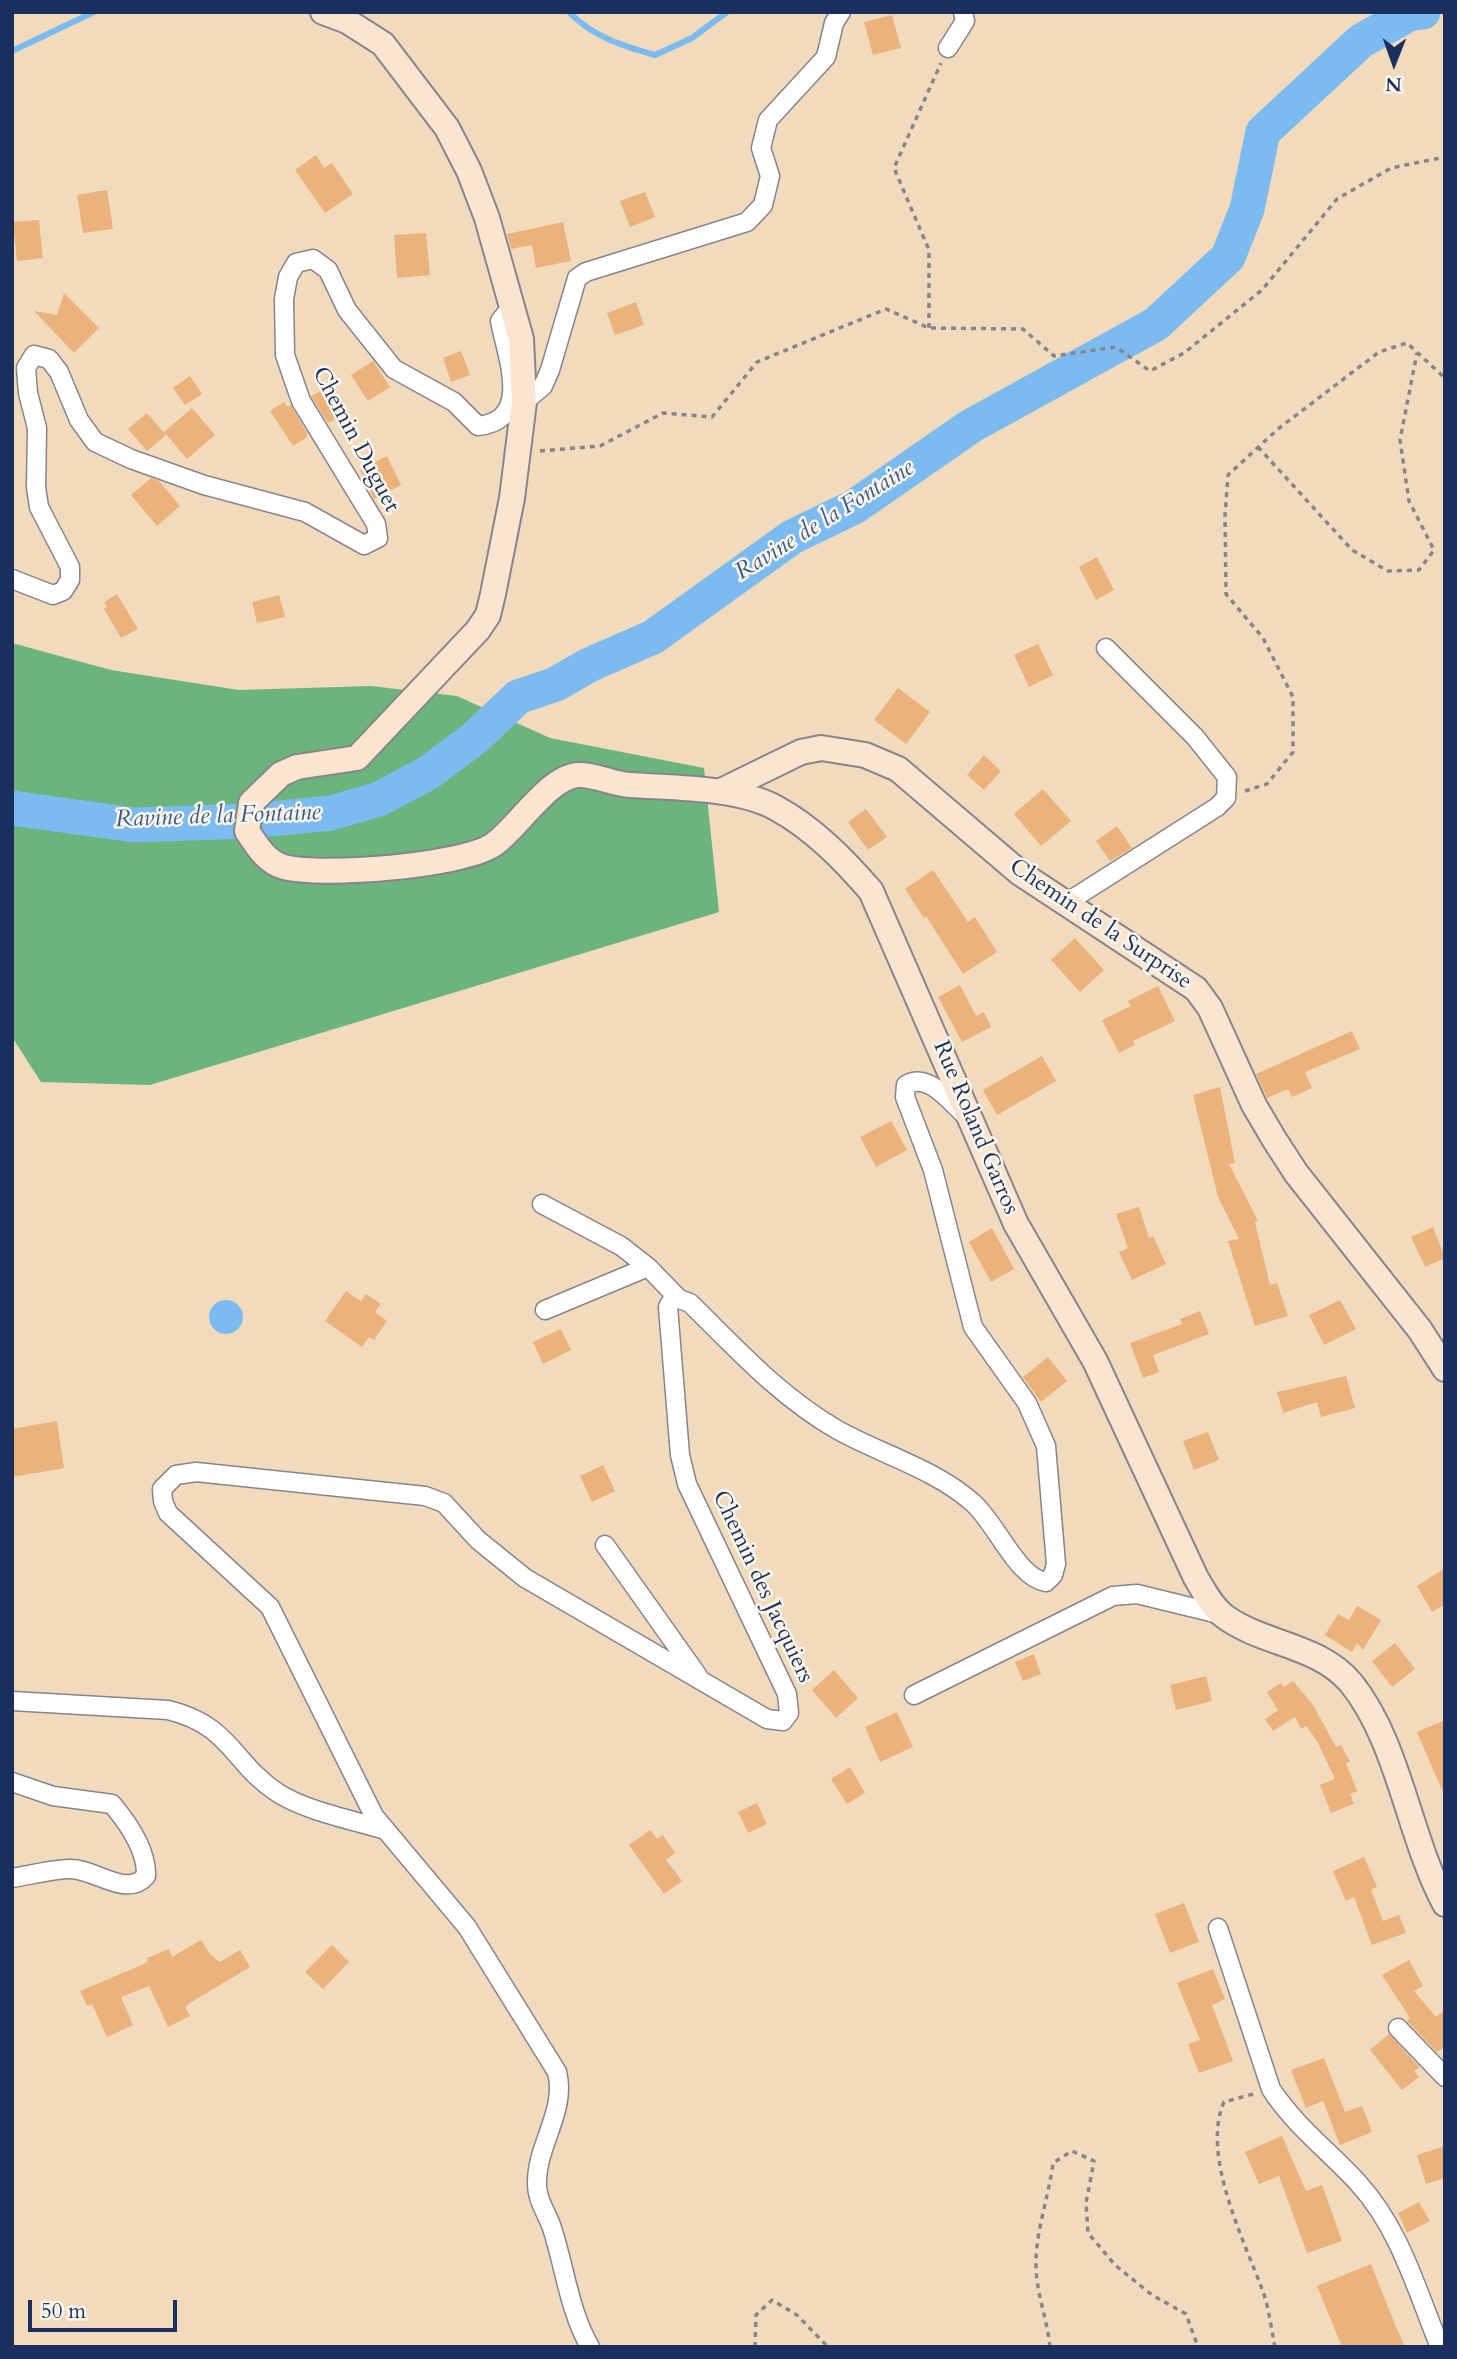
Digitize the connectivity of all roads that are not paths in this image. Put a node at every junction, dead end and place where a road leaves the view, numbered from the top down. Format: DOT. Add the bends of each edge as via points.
graph roads {
  1 [pos="323,12"];
  2 [pos="841,12"];
  3 [pos="963,12"];
  4 [pos="947,48"];
  5 [pos="512,306"];
  6 [pos="524,402"];
  7 [pos="12,579"];
  8 [pos="1106,648"];
  9 [pos="720,791"];
  10 [pos="1066,904"];
  11 [pos="974,1123"];
  12 [pos="542,1204"];
  13 [pos="648,1267"];
  14 [pos="679,1298"];
  15 [pos="545,1310"];
  16 [pos="1445,1369"];
  17 [pos="605,1545"];
  18 [pos="1223,1615"];
  19 [pos="702,1681"];
  20 [pos="914,1695"];
  21 [pos="12,1700"];
  22 [pos="12,1782"];
  23 [pos="385,1830"];
  24 [pos="12,1878"];
  25 [pos="1445,1904"];
  26 [pos="1218,1928"];
  27 [pos="1398,2028"];
  28 [pos="1445,2077"];
  29 [pos="590,2347"];
  30 [pos="1440,2347"];
  1 -- 5 [label="main road" via="383,44 447,128 487,218"];
  2 -- 6 [label="street" via="826,57 768,120 761,148 770,176 763,205 747,222 577,278 550,370 543,386"];
  3 -- 4 [label="street" via="965,22"];
  5 -- 6 [label="main road" via="521,339"];
  5 -- 7 [label="street, Chemin Duguet" via="500,321 513,398 506,416 493,425 478,426 453,402 394,369 347,310 328,270 313,259 296,263 284,299 285,355 301,401 376,524 378,538 364,545 305,512 204,485 95,442 79,420 59,372 49,359 34,355 26,368 37,428 39,506 70,567 70,580 63,592 53,595"];
  6 -- 9 [label="main road, Rue Roland Garros" via="519,453 488,615 358,758 297,767 281,774 251,803 247,831 263,855 282,866 315,871 445,861 492,845 561,781 578,775 615,784"];
  8 -- 10 [label="street" via="1195,737 1227,777 1226,798"];
  9 -- 10 [label="main road, Chemin de la Surprise" via="801,752 821,748 866,755 898,769 1020,873"];
  9 -- 11 [label="main road, Rue Roland Garros" via="775,807 838,852 871,891"];
  10 -- 16 [label="main road, Chemin de la Surprise" via="1196,989 1210,1008 1254,1105 1281,1150"];
  11 -- 14 [label="street" via="926,1081 906,1085 905,1097 933,1170 973,1327 1027,1403 1046,1446 1056,1564 1046,1582 1028,1575 972,1502 947,1484 800,1407 690,1303"];
  11 -- 18 [label="main road, Rue Roland Garros" via="1017,1224 1095,1361 1196,1578"];
  12 -- 13 [label="street" via="621,1246"];
  13 -- 14 [label="street"];
  13 -- 15 [label="street"];
  14 -- 19 [label="street, Chemin des Jacquiers" via="667,1307 666,1320 685,1474 787,1694 789,1713 783,1721 772,1721"];
  17 -- 19 [label="street"];
  18 -- 20 [label="street" via="1137,1594 1112,1596"];
  18 -- 25 [label="main road, Rue Roland Garros" via="1312,1653 1350,1682 1394,1767"];
  19 -- 23 [label="street, Chemin des Jacquiers" via="525,1578 478,1540 444,1503 425,1496 196,1472 176,1475 162,1489 168,1513 270,1607 364,1800"];
  21 -- 23 [label="street" via="189,1715 228,1741 262,1781 287,1798"];
  22 -- 24 [label="street" via="52,1796 112,1804 129,1824 146,1876 126,1885 86,1870"];
  23 -- 29 [label="street" via="467,1927 557,2072 559,2103 536,2183 576,2322"];
  26 -- 30 [label="street" via="1272,2089 1282,2106 1360,2185 1393,2231"];
  27 -- 28 [label="street"];
}
